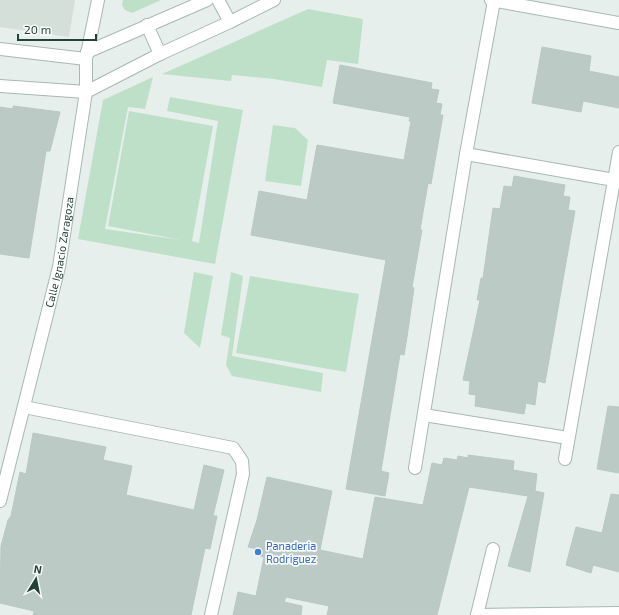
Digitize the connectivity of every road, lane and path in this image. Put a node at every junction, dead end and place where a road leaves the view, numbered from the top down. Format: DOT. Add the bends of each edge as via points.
graph roads {
  1 [pos="98,0"];
  2 [pos="207,0"];
  3 [pos="218,0"];
  4 [pos="274,0"];
  5 [pos="492,0"];
  6 [pos="230,22"];
  7 [pos="619,23"];
  8 [pos="147,25"];
  9 [pos="0,49"];
  10 [pos="160,54"];
  11 [pos="86,56"];
  12 [pos="0,86"];
  13 [pos="86,92"];
  14 [pos="619,152"];
  15 [pos="466,154"];
  16 [pos="614,180"];
  17 [pos="24,407"];
  18 [pos="424,415"];
  19 [pos="568,438"];
  20 [pos="565,459"];
  21 [pos="415,468"];
  22 [pos="0,501"];
  23 [pos="493,549"];
  24 [pos="619,613"];
  25 [pos="211,615"];
  26 [pos="477,615"];
  1 -- 11 [label="street, Calle Ignacio Zaragoza"];
  2 -- 8 [label="street"];
  3 -- 6 [label="street"];
  4 -- 6 [label="street"];
  5 -- 7 [label="street"];
  5 -- 15 [label="street"];
  6 -- 10 [label="street"];
  8 -- 10 [label="street"];
  8 -- 11 [label="street"];
  9 -- 11 [label="street"];
  10 -- 13 [label="street"];
  11 -- 13 [label="street, Calle Ignacio Zaragoza"];
  12 -- 13 [label="street"];
  13 -- 17 [label="street, Calle Ignacio Zaragoza" via="59,267"];
  14 -- 16 [label="street"];
  15 -- 16 [label="street"];
  15 -- 18 [label="street"];
  16 -- 19 [label="street"];
  17 -- 22 [label="street, Calle Ignacio Zaragoza"];
  17 -- 25 [label="street" via="233,448 242,461 243,474"];
  18 -- 19 [label="street"];
  18 -- 21 [label="street"];
  19 -- 20 [label="street"];
  23 -- 26 [label="street"];
  24 -- 26 [label="street"];
}
